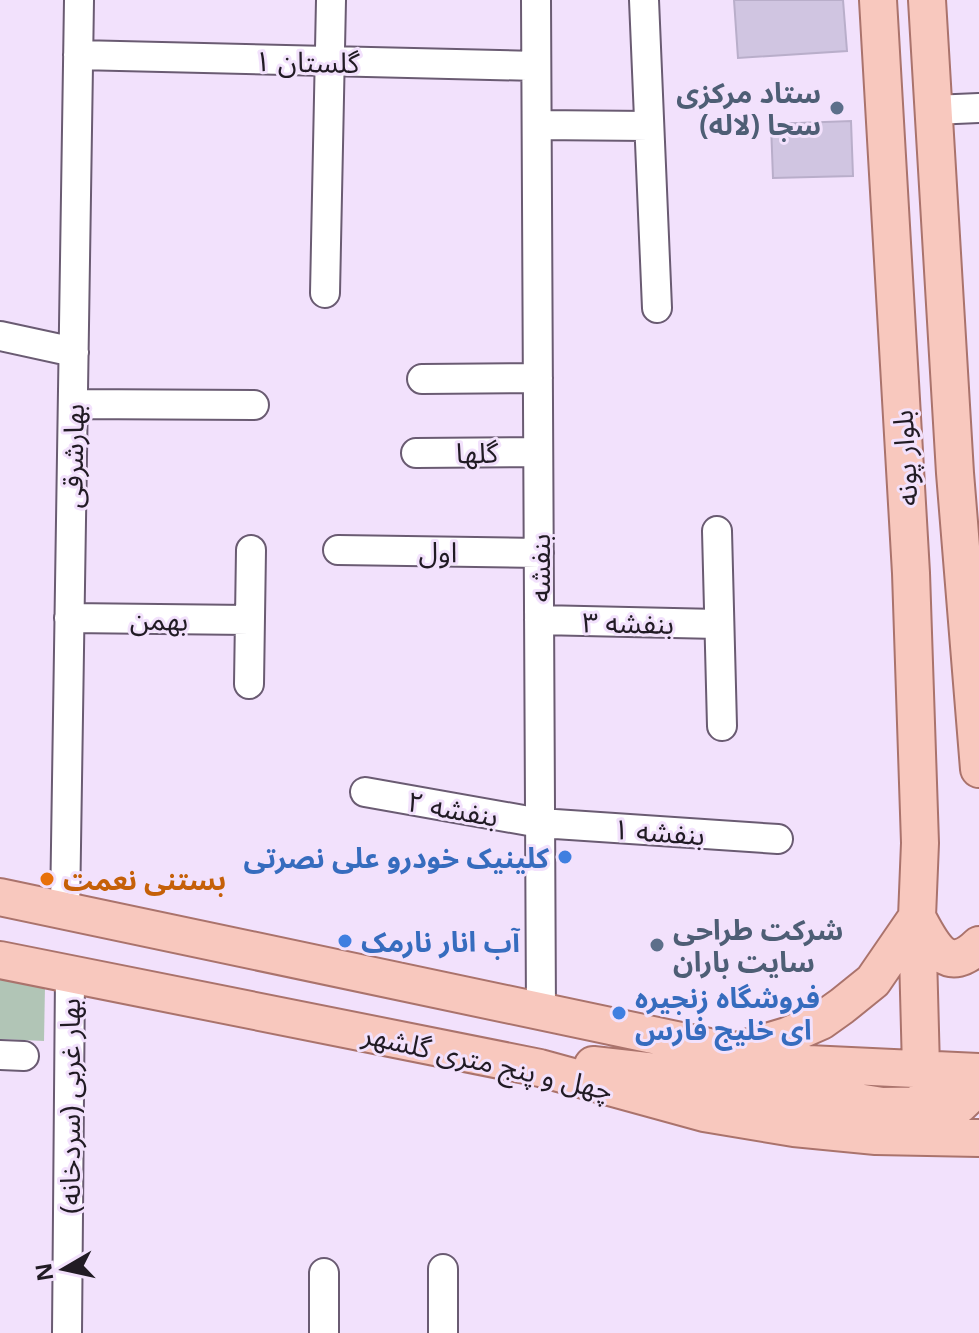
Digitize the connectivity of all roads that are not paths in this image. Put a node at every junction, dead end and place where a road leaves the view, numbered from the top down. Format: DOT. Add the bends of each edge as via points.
graph roads {
  1 [pos="79,0"];
  2 [pos="331,0"];
  3 [pos="536,0"];
  4 [pos="644,0"];
  5 [pos="878,0"];
  6 [pos="927,0"];
  7 [pos="78,55"];
  8 [pos="329,61"];
  9 [pos="536,66"];
  10 [pos="979,108"];
  11 [pos="933,110"];
  12 [pos="537,125"];
  13 [pos="649,126"];
  14 [pos="325,293"];
  15 [pos="657,308"];
  16 [pos="0,336"];
  17 [pos="74,352"];
  18 [pos="538,378"];
  19 [pos="422,379"];
  20 [pos="73,404"];
  21 [pos="254,405"];
  22 [pos="538,452"];
  23 [pos="416,453"];
  24 [pos="717,531"];
  25 [pos="251,550"];
  26 [pos="338,550"];
  27 [pos="539,553"];
  28 [pos="69,618"];
  29 [pos="249,620"];
  30 [pos="539,620"];
  31 [pos="718,624"];
  32 [pos="249,684"];
  33 [pos="722,726"];
  34 [pos="979,769"];
  35 [pos="365,792"];
  36 [pos="540,823"];
  37 [pos="778,839"];
  38 [pos="0,897"];
  39 [pos="65,911"];
  40 [pos="917,917"];
  41 [pos="979,945"];
  42 [pos="0,960"];
  43 [pos="70,976"];
  44 [pos="541,1011"];
  45 [pos="733,1052"];
  46 [pos="886,1067"];
  47 [pos="540,1068"];
  48 [pos="921,1068"];
  49 [pos="979,1072"];
  50 [pos="972,1103"];
  51 [pos="882,1106"];
  52 [pos="979,1138"];
  53 [pos="443,1269"];
  54 [pos="324,1273"];
  55 [pos="67,1333"];
  56 [pos="324,1333"];
  57 [pos="443,1333"];
  1 -- 7 [label="street, بهارشرقی"];
  2 -- 8 [label="street"];
  3 -- 9 [label="street, بنفشه"];
  4 -- 13 [label="street"];
  5 -- 40 [label="main road, بلوار پونه" via="911,573 920,843"];
  6 -- 11 [label="main road, بلوار پونه"];
  7 -- 8 [label="street, گلستان ۱"];
  7 -- 17 [label="street, بهارشرقی"];
  8 -- 9 [label="street, گلستان ۱"];
  8 -- 14 [label="street"];
  9 -- 12 [label="street, بنفشه"];
  10 -- 11 [label="street"];
  11 -- 34 [label="main road, بلوار پونه"];
  12 -- 13 [label="street"];
  12 -- 18 [label="street, بنفشه"];
  13 -- 15 [label="street"];
  16 -- 17 [label="street"];
  17 -- 20 [label="street, بهارشرقی"];
  18 -- 19 [label="street"];
  18 -- 22 [label="street, بنفشه"];
  20 -- 21 [label="street"];
  20 -- 28 [label="street, بهارشرقی"];
  22 -- 23 [label="street, گلها"];
  22 -- 27 [label="street, بنفشه"];
  24 -- 31 [label="street"];
  25 -- 29 [label="street"];
  26 -- 27 [label="street, اول"];
  27 -- 30 [label="street, بنفشه"];
  28 -- 29 [label="street, بهمن"];
  28 -- 39 [label="street, بهارشرقی"];
  29 -- 32 [label="street"];
  30 -- 31 [label="street, بنفشه ۳"];
  30 -- 36 [label="street, بنفشه"];
  31 -- 33 [label="street"];
  35 -- 36 [label="street, بنفشه ۲"];
  36 -- 37 [label="street, بنفشه ۱"];
  36 -- 44 [label="street, بنفشه"];
  38 -- 39 [label="main road, چهل و پنج متری گلشهر"];
  39 -- 44 [label="main road, چهل و پنج متری گلشهر"];
  40 -- 41 [label="main road" via="935,949 954,960 967,957"];
  40 -- 45 [label="main road" via="873,981 842,1006 787,1036"];
  40 -- 48 [label="main road, بلوار پونه"];
  42 -- 43 [label="main road, چهل و پنج متری گلشهر"];
  43 -- 47 [label="main road, چهل و پنج متری گلشهر"];
  43 -- 55 [label="street, بهار غربی (سردخانه)"];
  44 -- 45 [label="main road, چهل و پنج متری گلشهر"];
  45 -- 46 [label="main road, چهل و پنج متری گلشهر" via="808,1064"];
  46 -- 48 [label="main road, چهل و پنج متری گلشهر"];
  46 -- 51 [label="main road" via="895,1083 890,1100"];
  47 -- 51 [label="main road" via="598,1064"];
  47 -- 52 [label="main road, چهل و پنج متری گلشهر" via="704,1113 794,1128"];
  48 -- 49 [label="main road, چهل و پنج متری گلشهر"];
  48 -- 50 [label="main road" via="930,1090"];
  50 -- 51 [label="main road"];
  53 -- 57 [label="street"];
  54 -- 56 [label="street"];
}
